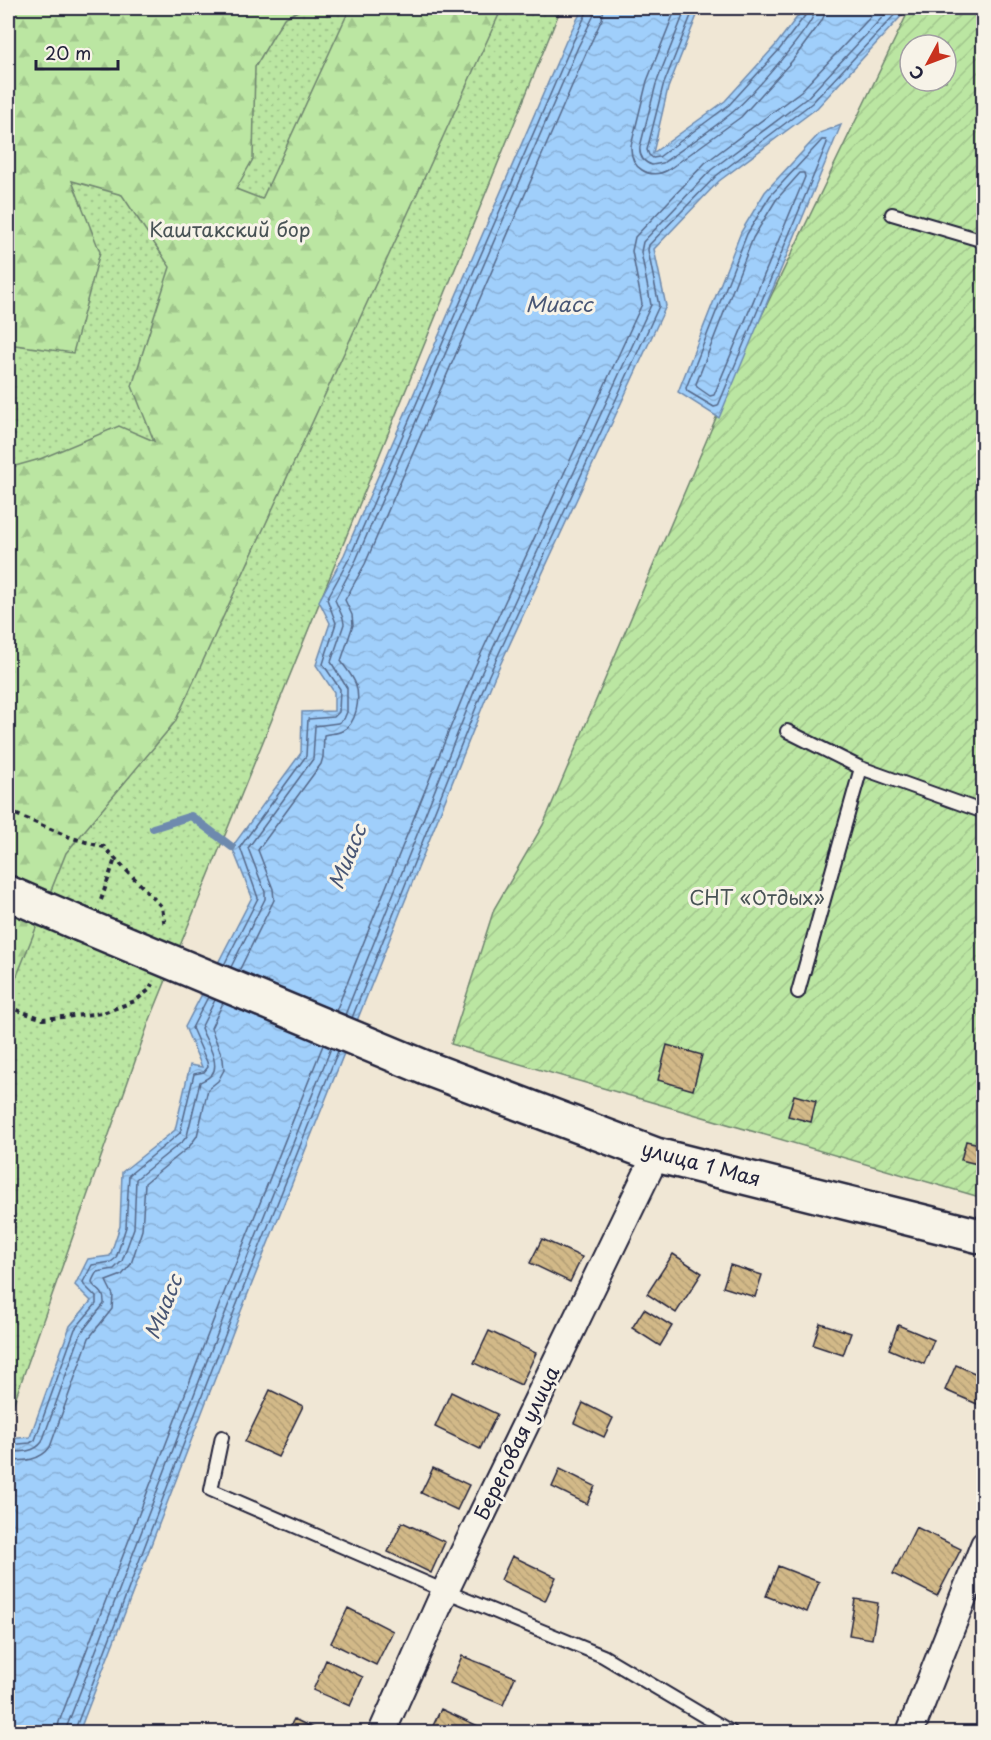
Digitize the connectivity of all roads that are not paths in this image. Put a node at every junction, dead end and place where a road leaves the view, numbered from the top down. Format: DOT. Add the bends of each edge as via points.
graph roads {
  1 [pos="892,214"];
  2 [pos="984,240"];
  3 [pos="787,731"];
  4 [pos="861,768"];
  5 [pos="983,812"];
  6 [pos="8,893"];
  7 [pos="798,992"];
  8 [pos="656,1155"];
  9 [pos="984,1237"];
  10 [pos="222,1437"];
  11 [pos="984,1545"];
  12 [pos="978,1575"];
  13 [pos="445,1591"];
  14 [pos="382,1732"];
  15 [pos="731,1732"];
  16 [pos="910,1732"];
  1 -- 2 [label="lane"];
  3 -- 4 [label="lane"];
  4 -- 5 [label="lane"];
  4 -- 7 [label="lane"];
  6 -- 8 [label="main road, улица 1 Мая, bridge" via="426,1068"];
  8 -- 9 [label="main road, улица 1 Мая"];
  8 -- 13 [label="street, Береговая улица"];
  10 -- 13 [label="lane" via="211,1490"];
  11 -- 12 [label="street"];
  12 -- 16 [label="street"];
  13 -- 14 [label="street, Береговая улица"];
  13 -- 15 [label="lane" via="603,1656"];
}
